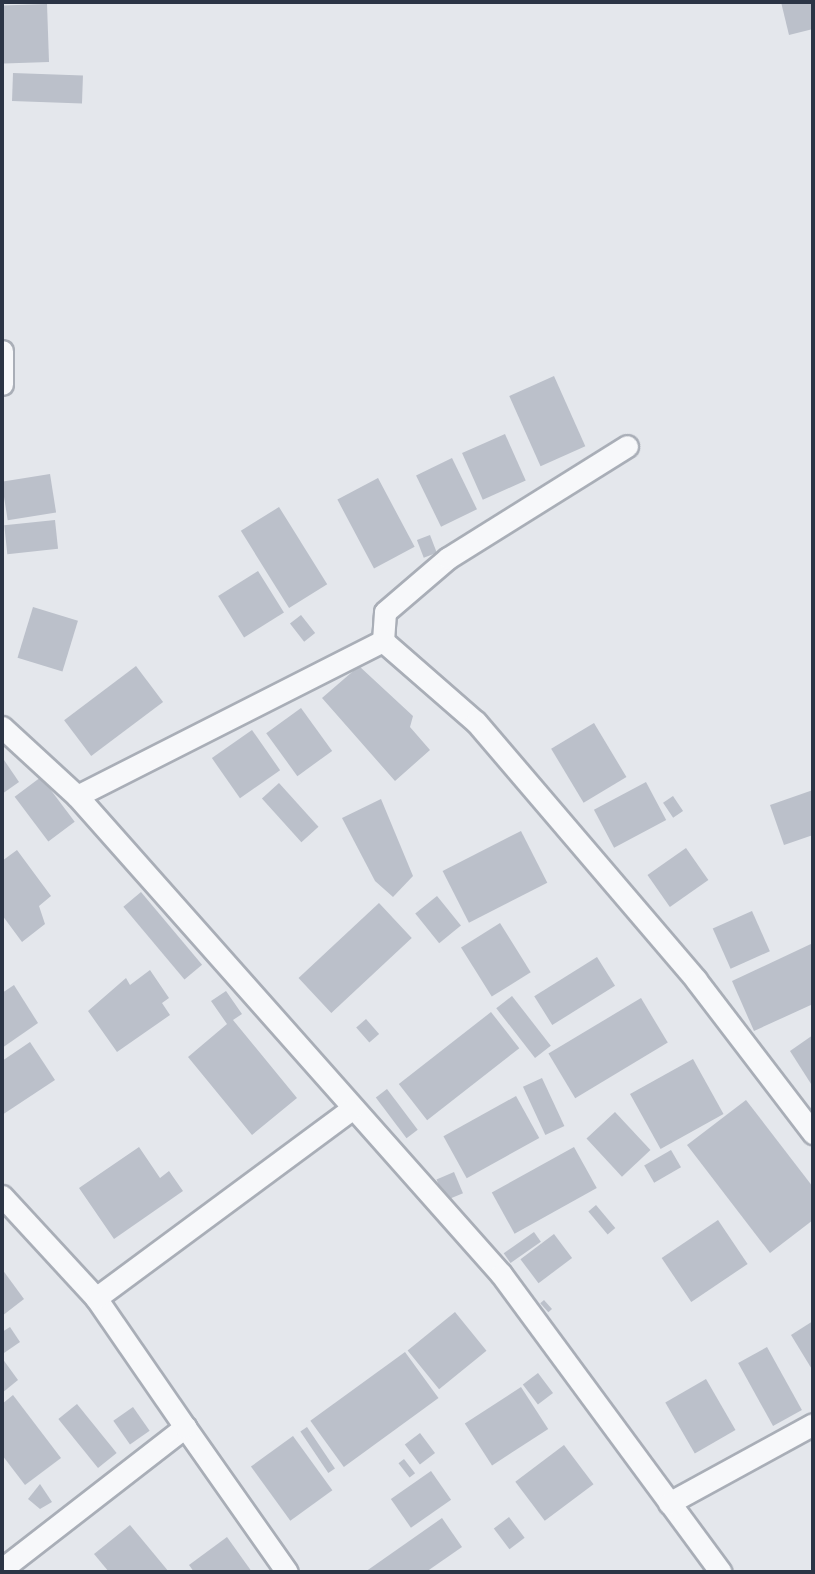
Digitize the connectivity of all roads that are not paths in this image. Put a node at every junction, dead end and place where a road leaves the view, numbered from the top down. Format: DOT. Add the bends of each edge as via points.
graph roads {
  1 [pos="2,351"];
  2 [pos="2,384"];
  3 [pos="626,446"];
  4 [pos="383,640"];
  5 [pos="2,727"];
  6 [pos="77,796"];
  7 [pos="351,1109"];
  8 [pos="813,1133"];
  9 [pos="2,1196"];
  10 [pos="96,1298"];
  11 [pos="813,1424"];
  12 [pos="185,1427"];
  13 [pos="669,1503"];
  14 [pos="2,1569"];
  15 [pos="287,1572"];
  16 [pos="721,1572"];
  1 -- 2 [label="street"];
  3 -- 4 [label="street" via="448,558 385,612"];
  4 -- 6 [label="street"];
  4 -- 8 [label="street" via="485,732 696,980"];
  5 -- 6 [label="street"];
  6 -- 7 [label="street"];
  7 -- 10 [label="street"];
  7 -- 13 [label="street" via="501,1274"];
  9 -- 10 [label="street"];
  10 -- 12 [label="street"];
  11 -- 13 [label="street"];
  12 -- 14 [label="street"];
  12 -- 15 [label="street"];
  13 -- 16 [label="street"];
}
